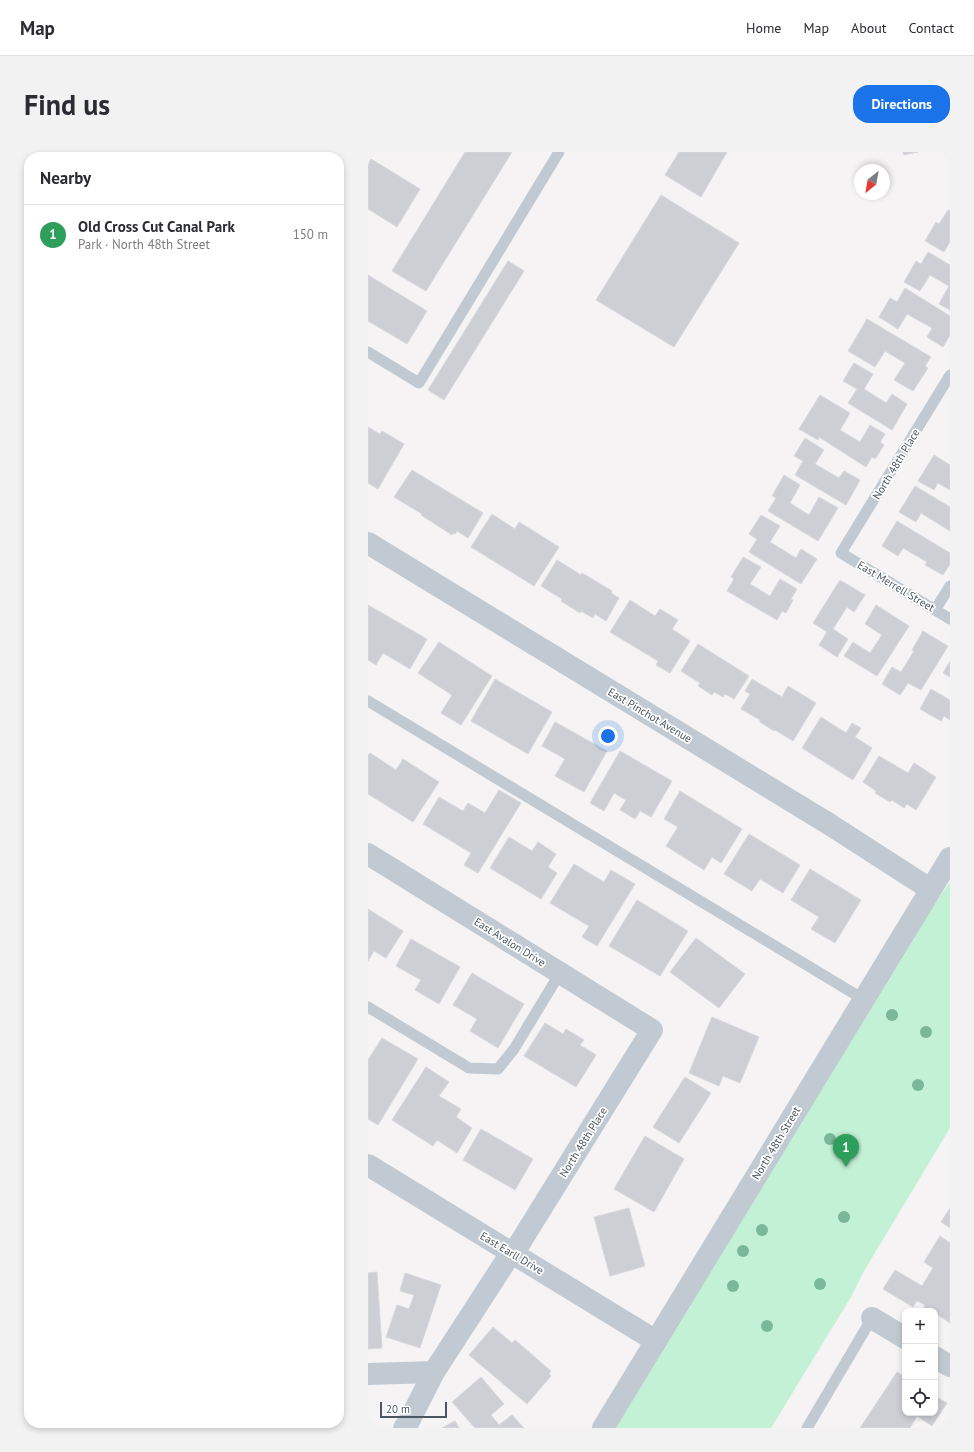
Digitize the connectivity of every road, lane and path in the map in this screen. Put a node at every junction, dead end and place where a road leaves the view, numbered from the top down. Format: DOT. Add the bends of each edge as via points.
graph roads {
  1 [pos="559,152"];
  2 [pos="368,352"];
  3 [pos="950,375"];
  4 [pos="368,543"];
  5 [pos="841,553"];
  6 [pos="950,586"];
  7 [pos="935,610"];
  8 [pos="950,619"];
  9 [pos="368,701"];
  10 [pos="368,854"];
  11 [pos="950,858"];
  12 [pos="930,889"];
  13 [pos="560,973"];
  14 [pos="863,999"];
  15 [pos="368,1007"];
  16 [pos="652,1030"];
  17 [pos="368,1165"];
  18 [pos="512,1253"];
  19 [pos="872,1318"];
  20 [pos="902,1336"];
  21 [pos="656,1341"];
  22 [pos="938,1359"];
  23 [pos="950,1366"];
  24 [pos="434,1372"];
  25 [pos="368,1374"];
  26 [pos="404,1428"];
  27 [pos="603,1428"];
  28 [pos="808,1428"];
  1 -- 2 [label="lane" via="419,383"];
  3 -- 5 [label="lane, North 48th Place"];
  4 -- 12 [label="street, East Pinchot Avenue" via="822,820"];
  5 -- 7 [label="lane, East Merrell Street"];
  6 -- 7 [label="lane"];
  7 -- 8 [label="lane, East Merrell Street"];
  9 -- 14 [label="lane"];
  10 -- 13 [label="street, East Avalon Drive"];
  11 -- 12 [label="street, North 48th Street"];
  12 -- 14 [label="street, North 48th Street"];
  13 -- 15 [label="lane" via="514,1049 498,1069 469,1068"];
  13 -- 16 [label="street, East Avalon Drive"];
  14 -- 21 [label="street, North 48th Street"];
  16 -- 18 [label="street, North 48th Place"];
  17 -- 18 [label="street, East Earll Drive"];
  18 -- 21 [label="street, East Earll Drive"];
  18 -- 24 [label="street, North 48th Place"];
  19 -- 20 [label="street"];
  19 -- 28 [label="lane"];
  21 -- 27 [label="street, North 48th Street"];
  22 -- 23 [label="street"];
  24 -- 25 [label="street"];
  24 -- 26 [label="street, North 48th Place"];
}
